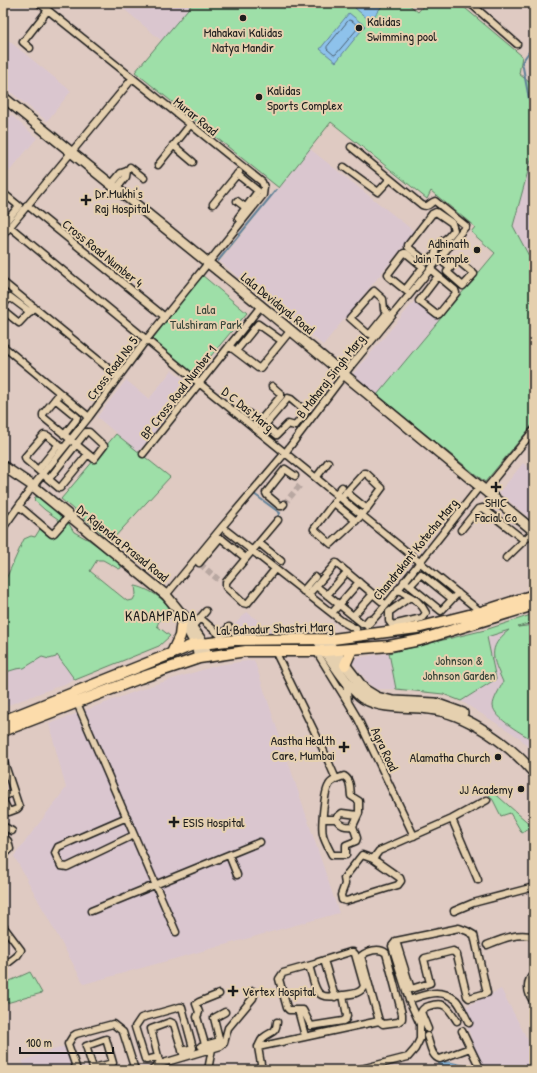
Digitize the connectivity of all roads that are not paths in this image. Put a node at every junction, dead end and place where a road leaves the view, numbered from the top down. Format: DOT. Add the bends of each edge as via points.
graph roads {
  1 [pos="39,3"];
  2 [pos="470,3"];
  3 [pos="48,10"];
  4 [pos="517,44"];
  5 [pos="30,48"];
  6 [pos="132,79"];
  7 [pos="3,97"];
  8 [pos="190,125"];
  9 [pos="174,145"];
  10 [pos="351,147"];
  11 [pos="71,153"];
  12 [pos="193,162"];
  13 [pos="158,165"];
  14 [pos="344,167"];
  15 [pos="243,168"];
  16 [pos="237,174"];
  17 [pos="144,178"];
  18 [pos="390,179"];
  19 [pos="114,187"];
  20 [pos="3,193"];
  21 [pos="237,201"];
  22 [pos="214,204"];
  23 [pos="27,205"];
  24 [pos="248,210"];
  25 [pos="17,213"];
  26 [pos="238,218"];
  27 [pos="7,222"];
  28 [pos="3,235"];
  29 [pos="440,244"];
  30 [pos="447,249"];
  31 [pos="439,259"];
  32 [pos="208,263"];
  33 [pos="450,268"];
  34 [pos="430,269"];
  35 [pos="438,276"];
  36 [pos="3,282"];
  37 [pos="407,292"];
  38 [pos="3,305"];
  39 [pos="261,306"];
  40 [pos="3,310"];
  41 [pos="32,310"];
  42 [pos="389,315"];
  43 [pos="165,317"];
  44 [pos="378,329"];
  45 [pos="291,330"];
  46 [pos="146,340"];
  47 [pos="282,341"];
  48 [pos="3,346"];
  49 [pos="229,346"];
  50 [pos="236,351"];
  51 [pos="345,375"];
  52 [pos="119,377"];
  53 [pos="199,383"];
  54 [pos="272,386"];
  55 [pos="60,393"];
  56 [pos="55,399"];
  57 [pos="248,413"];
  58 [pos="89,417"];
  59 [pos="262,424"];
  60 [pos="257,430"];
  61 [pos="534,430"];
  62 [pos="64,435"];
  63 [pos="70,440"];
  64 [pos="76,445"];
  65 [pos="61,446"];
  66 [pos="285,453"];
  67 [pos="88,454"];
  68 [pos="143,454"];
  69 [pos="328,462"];
  70 [pos="3,466"];
  71 [pos="41,472"];
  72 [pos="268,473"];
  73 [pos="295,476"];
  74 [pos="316,478"];
  75 [pos="49,479"];
  76 [pos="276,480"];
  77 [pos="33,486"];
  78 [pos="482,488"];
  79 [pos="344,490"];
  80 [pos="339,496"];
  81 [pos="334,503"];
  82 [pos="284,504"];
  83 [pos="19,506"];
  84 [pos="367,509"];
  85 [pos="362,515"];
  86 [pos="69,516"];
  87 [pos="278,520"];
  88 [pos="356,521"];
  89 [pos="222,527"];
  90 [pos="3,528"];
  91 [pos="461,530"];
  92 [pos="534,531"];
  93 [pos="524,540"];
  94 [pos="259,543"];
  95 [pos="250,550"];
  96 [pos="243,556"];
  97 [pos="506,558"];
  98 [pos="281,561"];
  99 [pos="198,562"];
  100 [pos="419,562"];
  101 [pos="275,569"];
  102 [pos="346,572"];
  103 [pos="314,577"];
  104 [pos="220,581"];
  105 [pos="404,582"];
  106 [pos="360,583"];
  107 [pos="316,586"];
  108 [pos="410,586"];
  109 [pos="398,589"];
  110 [pos="306,591"];
  111 [pos="458,593"];
  112 [pos="373,594"];
  113 [pos="166,595"];
  114 [pos="327,595"];
  115 [pos="534,595"];
  116 [pos="410,596"];
  117 [pos="452,599"];
  118 [pos="384,603"];
  119 [pos="534,605"];
  120 [pos="340,606"];
  121 [pos="206,611"];
  122 [pos="481,612"];
  123 [pos="333,614"];
  124 [pos="180,615"];
  125 [pos="353,616"];
  126 [pos="200,618"];
  127 [pos="367,626"];
  128 [pos="192,627"];
  129 [pos="229,627"];
  130 [pos="356,629"];
  131 [pos="321,640"];
  132 [pos="200,644"];
  133 [pos="352,650"];
  134 [pos="275,651"];
  135 [pos="325,651"];
  136 [pos="172,653"];
  137 [pos="203,658"];
  138 [pos="346,671"];
  139 [pos="348,702"];
  140 [pos="77,703"];
  141 [pos="419,705"];
  142 [pos="3,721"];
  143 [pos="3,731"];
  144 [pos="3,759"];
  145 [pos="534,764"];
  146 [pos="534,773"];
  147 [pos="336,779"];
  148 [pos="14,792"];
  149 [pos="3,796"];
  150 [pos="487,800"];
  151 [pos="3,801"];
  152 [pos="358,815"];
  153 [pos="127,817"];
  154 [pos="336,819"];
  155 [pos="452,819"];
  156 [pos="323,820"];
  157 [pos="3,826"];
  158 [pos="353,826"];
  159 [pos="12,831"];
  160 [pos="134,835"];
  161 [pos="3,836"];
  162 [pos="414,836"];
  163 [pos="260,842"];
  164 [pos="228,855"];
  165 [pos="3,856"];
  166 [pos="373,859"];
  167 [pos="237,875"];
  168 [pos="478,880"];
  169 [pos="156,885"];
  170 [pos="534,887"];
  171 [pos="91,911"];
  172 [pos="454,911"];
  173 [pos="3,926"];
  174 [pos="176,932"];
  175 [pos="534,937"];
  176 [pos="396,941"];
  177 [pos="487,945"];
  178 [pos="317,963"];
  179 [pos="3,967"];
  180 [pos="534,974"];
  181 [pos="254,991"];
  182 [pos="434,993"];
  183 [pos="219,994"];
  184 [pos="343,995"];
  185 [pos="335,997"];
  186 [pos="409,1000"];
  187 [pos="534,1002"];
  188 [pos="436,1004"];
  189 [pos="298,1010"];
  190 [pos="225,1012"];
  191 [pos="379,1021"];
  192 [pos="457,1021"];
  193 [pos="277,1022"];
  194 [pos="469,1023"];
  195 [pos="462,1032"];
  196 [pos="305,1036"];
  197 [pos="221,1043"];
  198 [pos="258,1046"];
  199 [pos="206,1048"];
  200 [pos="470,1048"];
  201 [pos="183,1054"];
  202 [pos="159,1057"];
  203 [pos="160,1064"];
  204 [pos="101,1068"];
  205 [pos="77,1070"];
  206 [pos="135,1070"];
  207 [pos="152,1070"];
  208 [pos="208,1070"];
  209 [pos="262,1070"];
  210 [pos="357,1070"];
  211 [pos="481,1070"];
  1 -- 3 [label="street, Murar Road"];
  2 -- 4 [label="street"];
  3 -- 5 [label="street" via="23,42"];
  3 -- 6 [label="street, Murar Road"];
  6 -- 8 [label="street, Murar Road"];
  6 -- 11 [label="street"];
  7 -- 11 [label="street, Lala Devidayal Road"];
  8 -- 9 [label="street"];
  8 -- 15 [label="street, Murar Road"];
  9 -- 12 [label="street"];
  9 -- 13 [label="street"];
  10 -- 18 [label="street"];
  11 -- 19 [label="street, Lala Devidayal Road"];
  11 -- 23 [label="street"];
  14 -- 18 [label="street" via="378,192"];
  15 -- 16 [label="street"];
  15 -- 24 [label="street, Murar Road" via="262,182 264,187 263,195"];
  16 -- 22 [label="street"];
  16 -- 24 [label="street" via="258,191"];
  17 -- 19 [label="street" via="131,168 127,171 126,177"];
  18 -- 30 [label="street, B Maharaj Singh Marg" via="422,205 426,207 435,201 466,226"];
  19 -- 32 [label="street, Lala Devidayal Road"];
  20 -- 25 [label="street" via="18,205"];
  21 -- 24 [label="street"];
  23 -- 25 [label="street"];
  23 -- 43 [label="street, Cross Road Number 4"];
  24 -- 26 [label="street"];
  24 -- 32 [label="street, Murar Road"];
  25 -- 27 [label="street"];
  27 -- 28 [label="street"];
  27 -- 46 [label="street, D C Das Marg"];
  29 -- 29 [label="street" via="454,230 452,223 436,212 408,246 427,262"];
  29 -- 30 [label="street"];
  30 -- 31 [label="street, B Maharaj Singh Marg"];
  31 -- 33 [label="street"];
  31 -- 34 [label="street, B Maharaj Singh Marg"];
  32 -- 39 [label="street, Lala Devidayal Road"];
  32 -- 43 [label="street, Cross Road No 5"];
  33 -- 33 [label="street" via="447,273 462,286 474,274 457,260"];
  34 -- 35 [label="street"];
  34 -- 37 [label="street, B Maharaj Singh Marg"];
  35 -- 35 [label="street" via="419,301 437,315 456,293"];
  36 -- 41 [label="street"];
  37 -- 37 [label="street" via="388,276 404,253 423,267"];
  37 -- 42 [label="street, B Maharaj Singh Marg"];
  38 -- 41 [label="street" via="10,297"];
  39 -- 45 [label="street, Lala Devidayal Road"];
  39 -- 49 [label="street, BP Cross Road Number 1"];
  40 -- 41 [label="street" via="19,323"];
  41 -- 52 [label="street"];
  42 -- 44 [label="street, B Maharaj Singh Marg"];
  42 -- 44 [label="street" via="384,309 383,299 374,291 350,319 367,334"];
  43 -- 46 [label="street, Cross Road No 5"];
  44 -- 51 [label="street, B Maharaj Singh Marg"];
  45 -- 47 [label="street"];
  45 -- 51 [label="street, Lala Devidayal Road"];
  46 -- 52 [label="street, Cross Road No 5"];
  46 -- 53 [label="street, D C Das Marg"];
  47 -- 50 [label="street" via="258,324"];
  47 -- 50 [label="street" via="260,368"];
  48 -- 55 [label="street"];
  49 -- 50 [label="street"];
  49 -- 53 [label="street, BP Cross Road Number 1"];
  51 -- 66 [label="street, B Maharaj Singh Marg"];
  51 -- 78 [label="street, Lala Devidayal Road"];
  52 -- 58 [label="street, Cross Road No 5"];
  53 -- 60 [label="street, D C Das Marg"];
  53 -- 68 [label="street, BP Cross Road Number 1"];
  54 -- 59 [label="street" via="282,396"];
  55 -- 56 [label="street"];
  55 -- 58 [label="street"];
  56 -- 62 [label="street" via="43,416"];
  56 -- 62 [label="street" via="77,417"];
  57 -- 59 [label="street"];
  58 -- 63 [label="street, Cross Road No 5"];
  59 -- 59 [label="street" via="288,398 306,412 295,426 288,424 277,435"];
  59 -- 60 [label="street"];
  60 -- 66 [label="street, D C Das Marg"];
  61 -- 78 [label="street, Chandrakant Kotecha Marg"];
  62 -- 63 [label="street"];
  63 -- 64 [label="street"];
  63 -- 65 [label="street, Cross Road No 5"];
  64 -- 67 [label="street"];
  64 -- 67 [label="street" via="88,431 104,447 94,458"];
  64 -- 75 [label="street"];
  65 -- 71 [label="street, Cross Road No 5"];
  65 -- 71 [label="street" via="44,435 25,457"];
  66 -- 72 [label="street, B Maharaj Singh Marg"];
  66 -- 74 [label="street, D C Das Marg"];
  67 -- 75 [label="street" via="61,488"];
  69 -- 74 [label="street"];
  70 -- 77 [label="street, Dr Rajendra Prasad Road"];
  71 -- 75 [label="street"];
  71 -- 77 [label="street, Cross Road No 5"];
  72 -- 76 [label="street"];
  72 -- 89 [label="street, B Maharaj Singh Marg"];
  73 -- 76 [label="street" via="285,469"];
  74 -- 80 [label="street, D C Das Marg"];
  76 -- 82 [label="street" via="266,494 280,506"];
  77 -- 83 [label="street, Cross Road No 5"];
  77 -- 86 [label="street, Dr Rajendra Prasad Road"];
  78 -- 92 [label="street, Lala Devidayal Road"];
  78 -- 100 [label="street, Chandrakant Kotecha Marg"];
  79 -- 80 [label="street"];
  79 -- 84 [label="street"];
  79 -- 84 [label="street" via="366,473 382,488"];
  80 -- 81 [label="street"];
  80 -- 85 [label="street, D C Das Marg"];
  81 -- 88 [label="street"];
  81 -- 88 [label="street" via="314,529 329,544"];
  83 -- 86 [label="street" via="52,534"];
  83 -- 90 [label="street, Cross Road No 5"];
  84 -- 85 [label="street"];
  85 -- 88 [label="street"];
  85 -- 100 [label="street, D C Das Marg"];
  86 -- 113 [label="street, Dr Rajendra Prasad Road"];
  87 -- 94 [label="street"];
  89 -- 95 [label="street"];
  89 -- 99 [label="street, B Maharaj Singh Marg"];
  91 -- 93 [label="street" via="478,509 483,508"];
  92 -- 93 [label="street"];
  93 -- 97 [label="street"];
  94 -- 95 [label="street"];
  94 -- 98 [label="street"];
  95 -- 96 [label="street"];
  95 -- 101 [label="street"];
  95 -- 101 [label="street" via="225,584 243,603 247,604"];
  96 -- 99 [label="street" via="222,539"];
  96 -- 104 [label="street"];
  99 -- 113 [label="street, B Maharaj Singh Marg"];
  100 -- 105 [label="street, Chandrakant Kotecha Marg"];
  100 -- 111 [label="street, D C Das Marg"];
  101 -- 110 [label="street" via="291,577"];
  102 -- 106 [label="street"];
  102 -- 107 [label="street" via="334,564"];
  102 -- 114 [label="street"];
  103 -- 110 [label="street"];
  105 -- 108 [label="street"];
  105 -- 109 [label="street, Chandrakant Kotecha Marg"];
  106 -- 112 [label="street"];
  106 -- 120 [label="street"];
  107 -- 110 [label="street"];
  107 -- 114 [label="street"];
  108 -- 117 [label="street" via="441,611"];
  108 -- 117 [label="street" via="421,574"];
  109 -- 116 [label="street"];
  109 -- 118 [label="street, Chandrakant Kotecha Marg"];
  110 -- 123 [label="street"];
  111 -- 117 [label="street"];
  111 -- 122 [label="street, D C Das Marg"];
  112 -- 118 [label="street"];
  112 -- 125 [label="street"];
  113 -- 124 [label="street, Dr Rajendra Prasad Road"];
  114 -- 120 [label="street"];
  115 -- 122 [label="main road, Lal Bahadur Shastri Marg"];
  116 -- 116 [label="street" via="419,602 426,611 425,615 422,618 392,625 389,621 389,612"];
  118 -- 125 [label="street" via="365,624"];
  118 -- 127 [label="street, Chandrakant Kotecha Marg"];
  119 -- 133 [label="main road, Lal Bahadur Shastri Marg" via="420,640"];
  120 -- 123 [label="street"];
  120 -- 125 [label="street"];
  121 -- 126 [label="street"];
  122 -- 131 [label="main road, Lal Bahadur Shastri Marg" via="417,628"];
  123 -- 130 [label="street"];
  124 -- 128 [label="street, Dr Rajendra Prasad Road" via="184,616"];
  124 -- 132 [label="street"];
  124 -- 136 [label="main road" via="180,636"];
  126 -- 128 [label="street"];
  126 -- 129 [label="street" via="220,634"];
  128 -- 132 [label="street, Dr Rajendra Prasad Road"];
  131 -- 132 [label="main road, Lal Bahadur Shastri Marg" via="235,640"];
  131 -- 135 [label="street"];
  132 -- 136 [label="main road, Lal Bahadur Shastri Marg"];
  132 -- 137 [label="street, Dr Rajendra Prasad Road"];
  133 -- 135 [label="main road, Lal Bahadur Shastri Marg"];
  133 -- 138 [label="main road"];
  134 -- 135 [label="main road, Lal Bahadur Shastri Marg"];
  134 -- 137 [label="main road, Lal Bahadur Shastri Marg" via="246,650"];
  134 -- 147 [label="street"];
  135 -- 138 [label="street"];
  135 -- 138 [label="street"];
  135 -- 139 [label="street"];
  136 -- 142 [label="main road, Lal Bahadur Shastri Marg"];
  137 -- 140 [label="main road, Lal Bahadur Shastri Marg" via="140,678"];
  138 -- 139 [label="street, Agra Road"];
  138 -- 141 [label="street" via="364,689 377,697"];
  139 -- 162 [label="street, Agra Road"];
  140 -- 143 [label="main road, Lal Bahadur Shastri Marg"];
  140 -- 153 [label="street"];
  141 -- 145 [label="street" via="435,703 484,723"];
  141 -- 146 [label="street" via="482,728 516,754"];
  144 -- 148 [label="street"];
  147 -- 152 [label="street" via="344,776 350,781 351,796 359,801"];
  147 -- 156 [label="street" via="328,786"];
  148 -- 149 [label="street"];
  148 -- 151 [label="street" via="18,809 9,812"];
  150 -- 155 [label="street"];
  152 -- 154 [label="street" via="342,813"];
  152 -- 158 [label="street"];
  153 -- 160 [label="street"];
  153 -- 160 [label="street" via="58,848 55,853 61,866 67,867"];
  154 -- 156 [label="street"];
  154 -- 158 [label="street" via="345,827"];
  155 -- 162 [label="street"];
  155 -- 168 [label="street"];
  156 -- 158 [label="street" via="323,836 333,856 346,854 346,844 357,840"];
  157 -- 159 [label="street"];
  160 -- 169 [label="street"];
  161 -- 165 [label="street" via="8,841 10,849"];
  162 -- 166 [label="street" via="379,851"];
  163 -- 164 [label="street"];
  164 -- 167 [label="street"];
  164 -- 169 [label="street"];
  166 -- 166 [label="street" via="400,878 400,884 346,901 342,900 344,878 361,856"];
  169 -- 171 [label="street"];
  169 -- 174 [label="street"];
  170 -- 172 [label="street" via="477,902"];
  173 -- 179 [label="street" via="22,950"];
  175 -- 177 [label="street" via="517,936"];
  176 -- 176 [label="street" via="411,989 430,984 425,958 453,952 457,955 467,996 469,998 487,993 474,936 467,931 459,928"];
  176 -- 186 [label="street" via="392,946"];
  178 -- 184 [label="street" via="350,952 355,954 364,986 360,992"];
  178 -- 185 [label="street"];
  178 -- 185 [label="street" via="318,992 326,998"];
  178 -- 189 [label="street" via="283,974 279,979 287,1008 292,1011"];
  180 -- 187 [label="street" via="528,982 528,990"];
  181 -- 197 [label="street" via="253,998 228,1028 224,1043"];
  182 -- 186 [label="street"];
  182 -- 188 [label="street"];
  182 -- 194 [label="street" via="456,1001"];
  183 -- 199 [label="street" via="196,1004"];
  184 -- 185 [label="street"];
  184 -- 189 [label="street" via="347,1016 343,1021 311,1026 303,1010"];
  186 -- 210 [label="street" via="420,1024 420,1039 414,1054"];
  188 -- 192 [label="street" via="447,1007"];
  188 -- 200 [label="street" via="424,1008 421,1012 434,1056 440,1059"];
  189 -- 196 [label="street"];
  190 -- 197 [label="street" via="214,1018"];
  191 -- 191 [label="street" via="361,956 379,949 386,953 402,1014 402,1019 398,1022 383,1024"];
  191 -- 196 [label="street"];
  193 -- 198 [label="street" via="275,1031 264,1037"];
  195 -- 200 [label="street"];
  196 -- 198 [label="street"];
  197 -- 199 [label="street"];
  198 -- 209 [label="street"];
  199 -- 201 [label="street"];
  199 -- 208 [label="street"];
  200 -- 211 [label="street"];
  201 -- 202 [label="street" via="174,1024 170,1022 150,1029"];
  201 -- 202 [label="street" via="193,1048 180,1007 141,1018 135,1027 145,1059"];
  201 -- 203 [label="street"];
  202 -- 203 [label="street"];
  203 -- 207 [label="street"];
  204 -- 204 [label="street" via="92,1067 86,1046 106,1039 113,1062"];
  205 -- 206 [label="street" via="68,1044 73,1036 114,1024 123,1032"];
}
